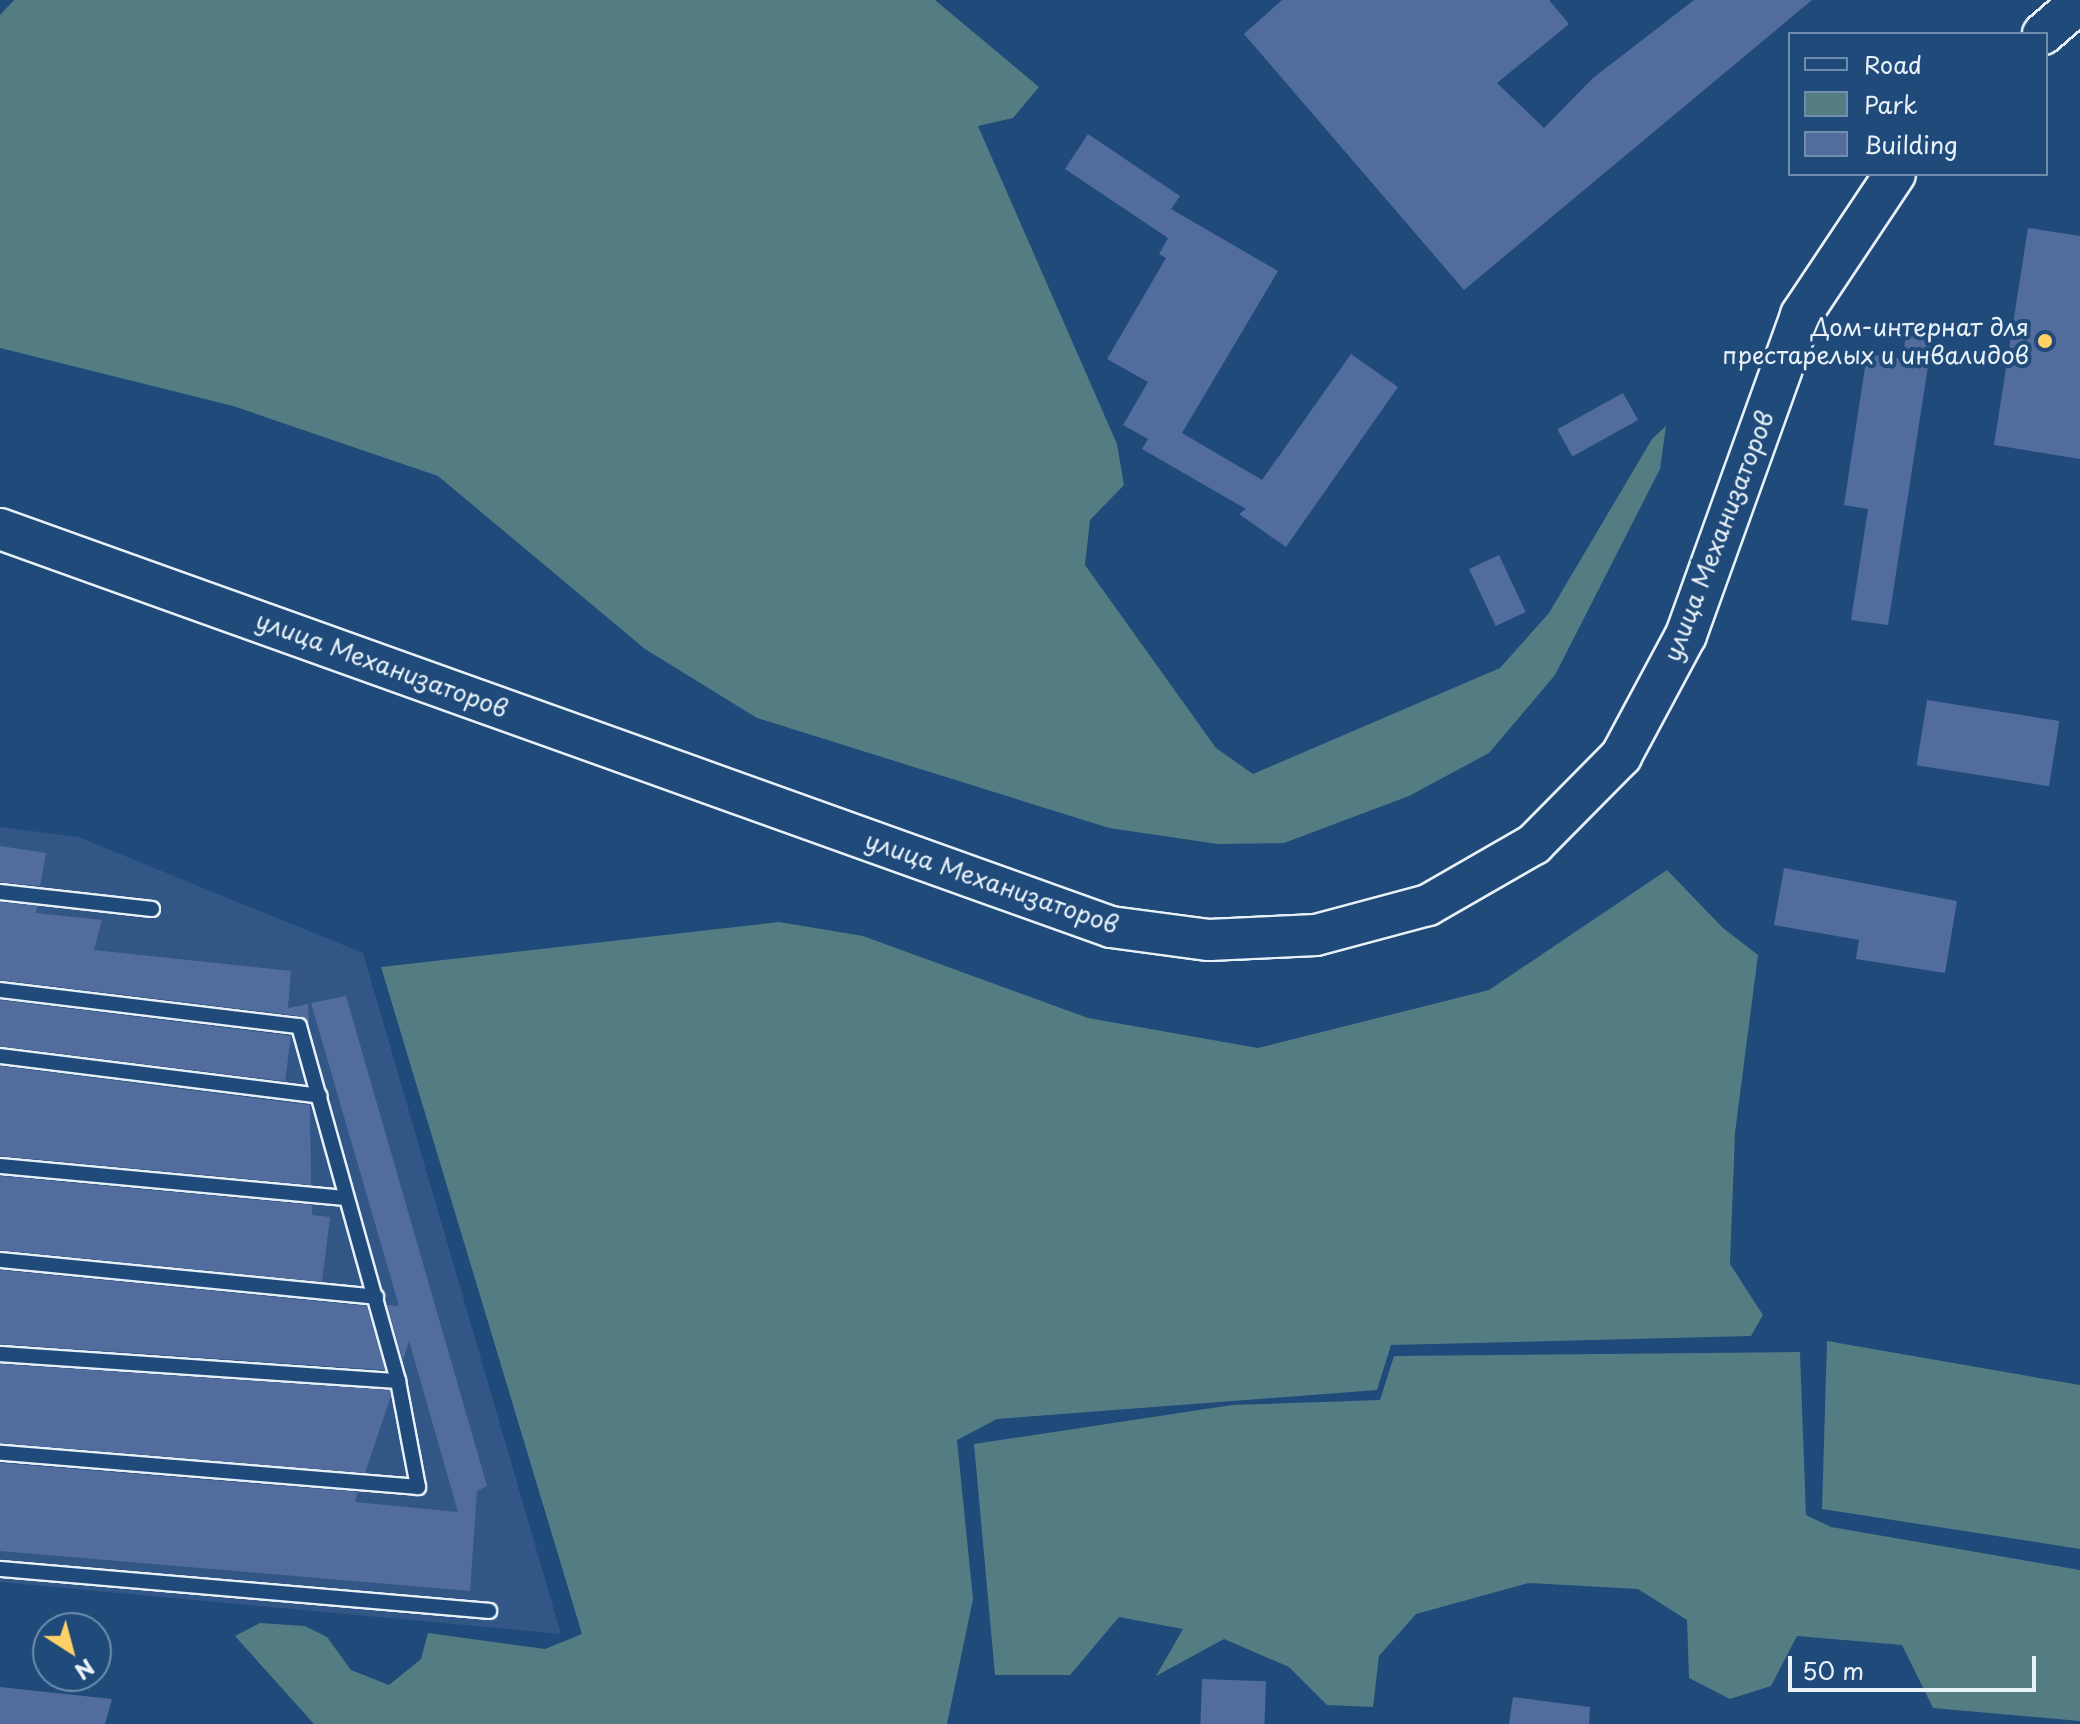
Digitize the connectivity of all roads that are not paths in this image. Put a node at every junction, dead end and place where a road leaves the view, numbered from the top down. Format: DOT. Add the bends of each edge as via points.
graph roads {
  1 [pos="2080,2"];
  2 [pos="2045,32"];
  3 [pos="1894,176"];
  4 [pos="0,529"];
  5 [pos="0,892"];
  6 [pos="152,909"];
  7 [pos="0,990"];
  8 [pos="0,1056"];
  9 [pos="320,1096"];
  10 [pos="0,1166"];
  11 [pos="344,1198"];
  12 [pos="0,1260"];
  13 [pos="376,1297"];
  14 [pos="0,1354"];
  15 [pos="398,1381"];
  16 [pos="0,1453"];
  17 [pos="0,1569"];
  18 [pos="489,1611"];
  1 -- 2 [label="main road"];
  3 -- 4 [label="main road, улица Механизаторов" via="1801,315 1686,635 1621,756 1534,844 1428,905 1316,935 1209,940 1111,927"];
  5 -- 6 [label="lane"];
  7 -- 9 [label="lane" via="299,1026"];
  8 -- 9 [label="lane"];
  9 -- 11 [label="lane"];
  10 -- 11 [label="lane"];
  11 -- 13 [label="lane"];
  12 -- 13 [label="lane"];
  13 -- 15 [label="lane"];
  14 -- 15 [label="lane"];
  15 -- 16 [label="lane" via="418,1487"];
  17 -- 18 [label="lane"];
}
